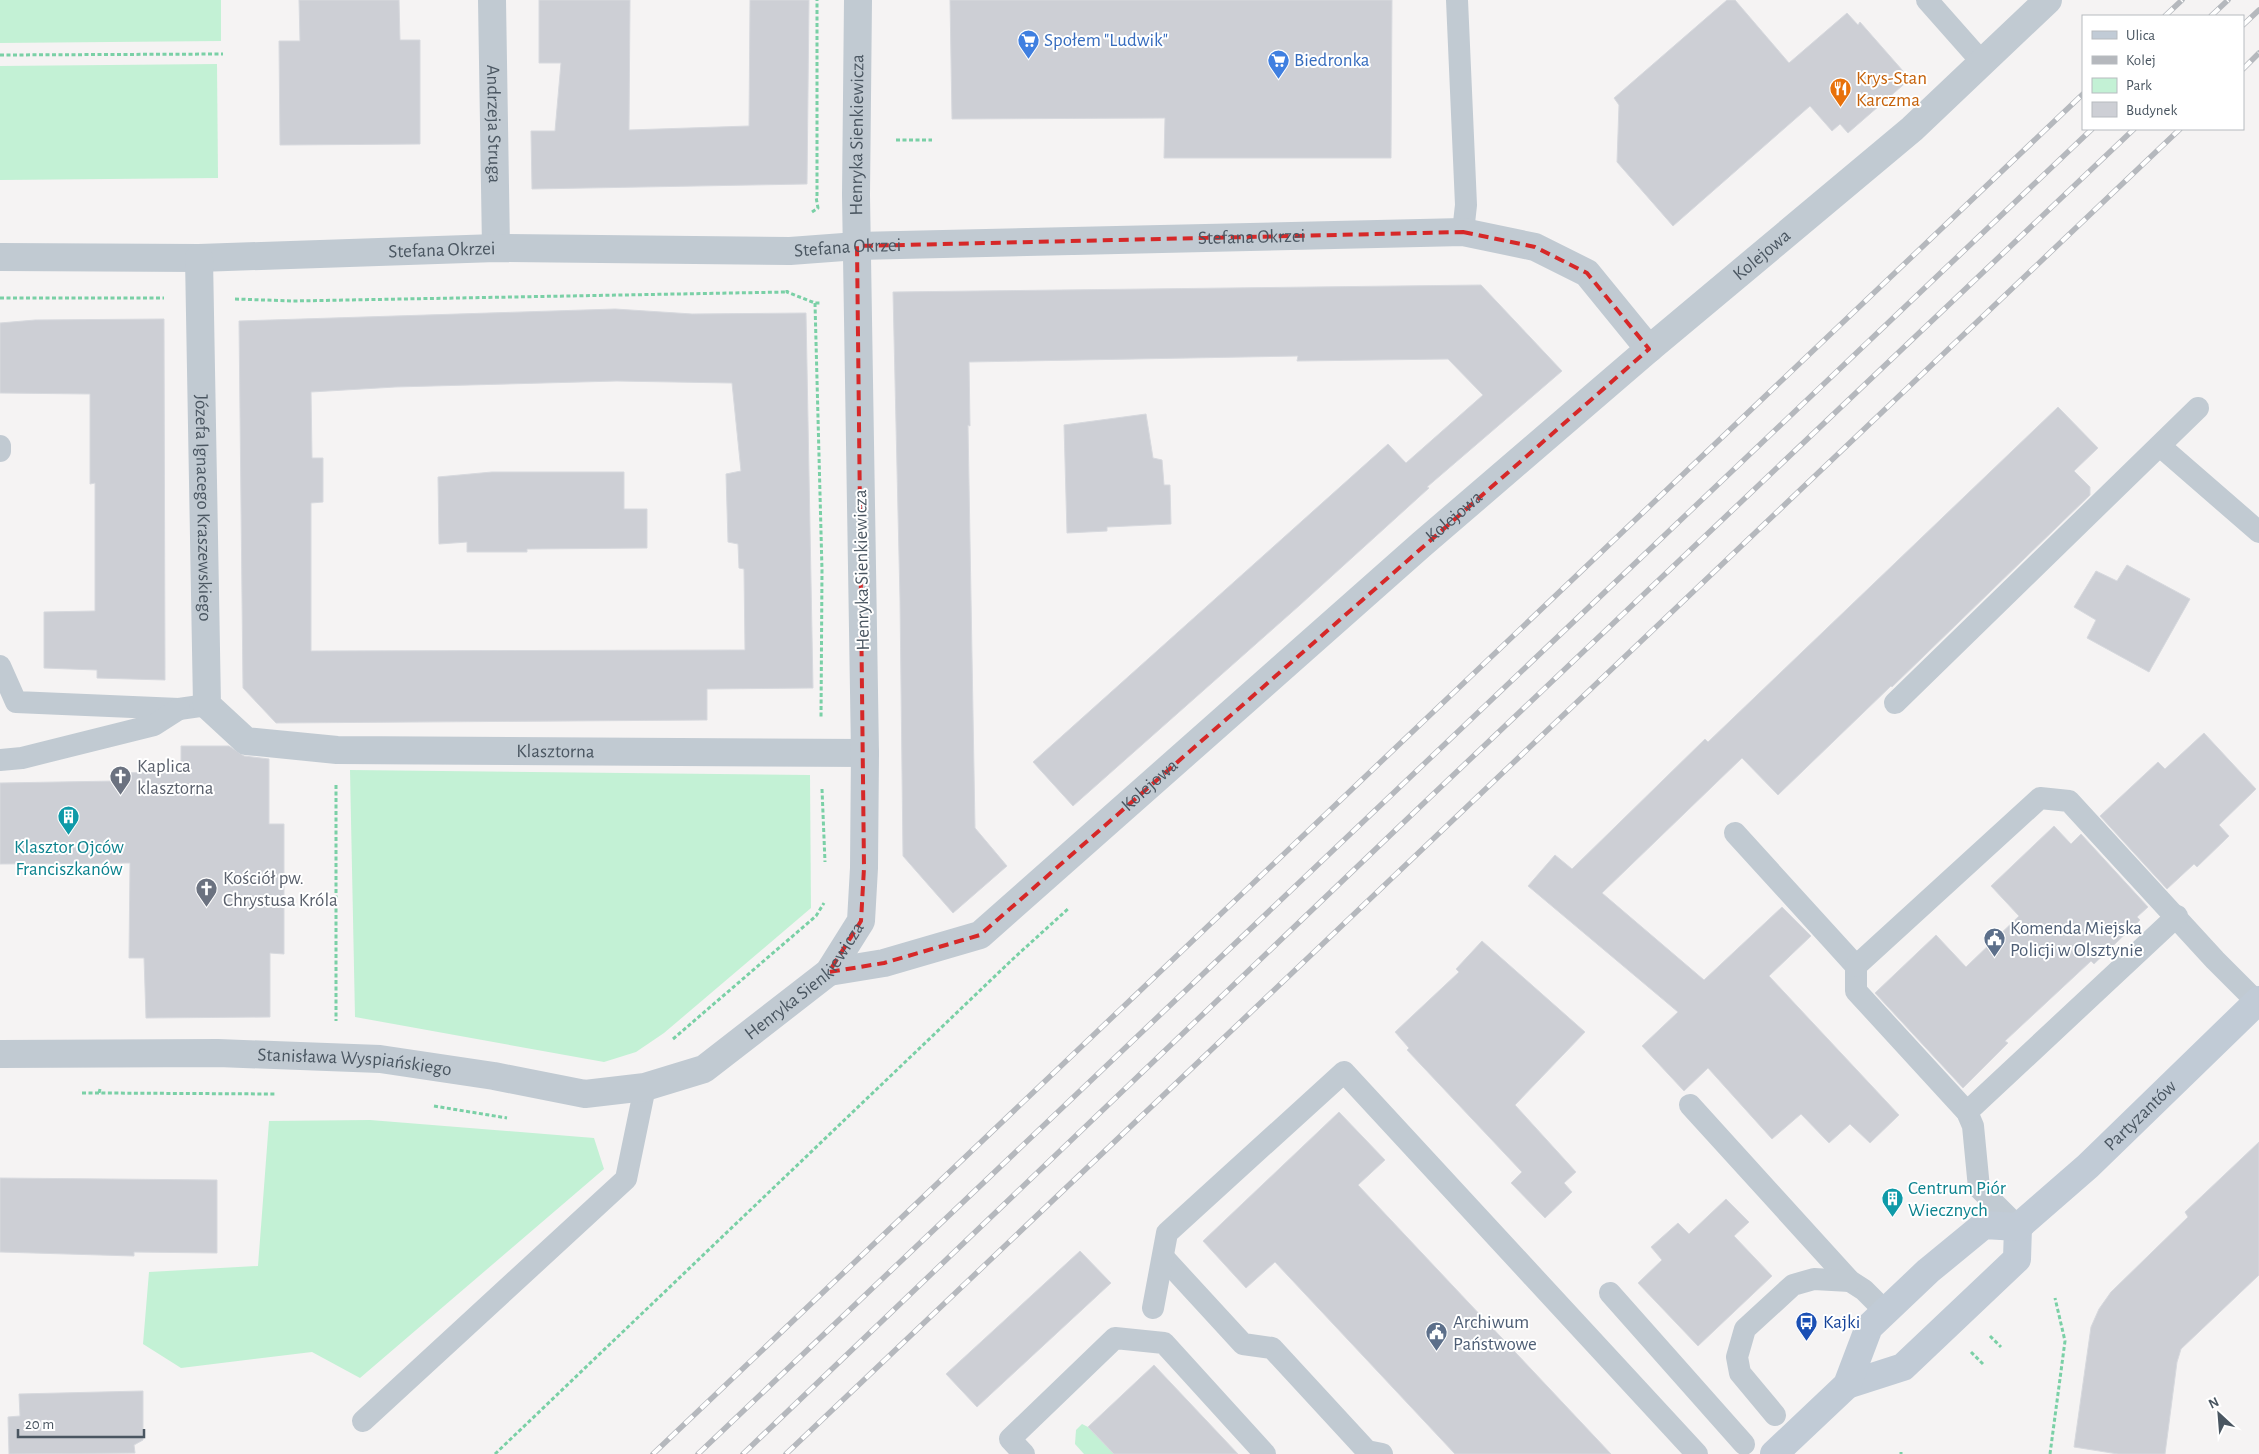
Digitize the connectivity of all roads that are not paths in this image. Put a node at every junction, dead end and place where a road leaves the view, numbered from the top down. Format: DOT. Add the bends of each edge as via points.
graph roads {
  1 [pos="492,0"];
  2 [pos="858,0"];
  3 [pos="1458,0"];
  4 [pos="1927,0"];
  5 [pos="2048,0"];
  6 [pos="1981,62"];
  7 [pos="1463,232"];
  8 [pos="857,246"];
  9 [pos="496,248"];
  10 [pos="0,257"];
  11 [pos="199,258"];
  12 [pos="1650,349"];
  13 [pos="2198,408"];
  14 [pos="0,446"];
  15 [pos="2160,446"];
  16 [pos="0,450"];
  17 [pos="2259,532"];
  18 [pos="0,666"];
  19 [pos="1895,703"];
  20 [pos="207,705"];
  21 [pos="179,709"];
  22 [pos="865,753"];
  23 [pos="0,760"];
  24 [pos="1735,832"];
  25 [pos="2177,916"];
  26 [pos="1856,966"];
  27 [pos="829,972"];
  28 [pos="2258,1001"];
  29 [pos="0,1054"];
  30 [pos="704,1069"];
  31 [pos="645,1087"];
  32 [pos="1690,1104"];
  33 [pos="1968,1112"];
  34 [pos="2018,1227"];
  35 [pos="1163,1257"];
  36 [pos="1850,1281"];
  37 [pos="1610,1293"];
  38 [pos="1153,1308"];
  39 [pos="1885,1312"];
  40 [pos="1847,1385"];
  41 [pos="1775,1415"];
  42 [pos="363,1421"];
  43 [pos="1744,1444"];
  44 [pos="1024,1454"];
  45 [pos="1265,1454"];
  46 [pos="1382,1454"];
  47 [pos="1697,1454"];
  48 [pos="1774,1454"];
  1 -- 9 [label="street, Andrzeja Struga"];
  2 -- 8 [label="street, Henryka Sienkiewicza"];
  3 -- 7 [label="lane" via="1466,205"];
  4 -- 6 [label="lane"];
  5 -- 6 [label="street, Kolejowa"];
  6 -- 12 [label="street, Kolejowa" via="1912,129"];
  7 -- 8 [label="street, Stefana Okrzei"];
  7 -- 12 [label="street, Stefana Okrzei" via="1535,247 1587,273"];
  8 -- 9 [label="street, Stefana Okrzei" via="790,251"];
  8 -- 22 [label="street, Henryka Sienkiewicza"];
  9 -- 11 [label="street, Stefana Okrzei"];
  10 -- 11 [label="street, Stefana Okrzei"];
  11 -- 20 [label="street, Józefa Ignacego Kraszewskiego"];
  12 -- 27 [label="street, Kolejowa" via="1422,544 980,935 884,963"];
  13 -- 15 [label="lane"];
  14 -- 16 [label="lane"];
  15 -- 17 [label="lane"];
  15 -- 19 [label="lane"];
  18 -- 21 [label="lane" via="16,702"];
  20 -- 21 [label="lane"];
  20 -- 22 [label="street, Klasztorna" via="246,741 337,750"];
  21 -- 23 [label="lane" via="154,725 22,758"];
  22 -- 27 [label="street, Henryka Sienkiewicza" via="862,921"];
  24 -- 26 [label="lane"];
  25 -- 26 [label="lane" via="2069,801 2040,798"];
  25 -- 28 [label="lane" via="2215,960"];
  25 -- 33 [label="lane"];
  26 -- 33 [label="lane" via="1856,991"];
  27 -- 30 [label="street, Henryka Sienkiewicza"];
  28 -- 34 [label="street, Partyzantów" via="2088,1166"];
  29 -- 31 [label="street, Stanisława Wyspiańskiego" via="218,1053 380,1059 585,1094"];
  30 -- 31 [label="street, Stanisława Wyspiańskiego"];
  31 -- 42 [label="lane" via="626,1179"];
  32 -- 36 [label="lane"];
  33 -- 34 [label="lane" via="1973,1126 1979,1188"];
  34 -- 39 [label="street" via="1984,1225"];
  34 -- 40 [label="street" via="2018,1259 1903,1367"];
  35 -- 38 [label="lane"];
  35 -- 46 [label="lane" via="1243,1344 1272,1348 1367,1451"];
  35 -- 47 [label="lane" via="1167,1233 1344,1072"];
  36 -- 39 [label="lane" via="1864,1290"];
  36 -- 41 [label="lane" via="1814,1279 1793,1285 1745,1330 1737,1357 1740,1373"];
  37 -- 43 [label="lane"];
  39 -- 40 [label="street" via="1869,1327"];
  40 -- 48 [label="street"];
  44 -- 45 [label="lane" via="1010,1438 1115,1338 1164,1343"];
}
